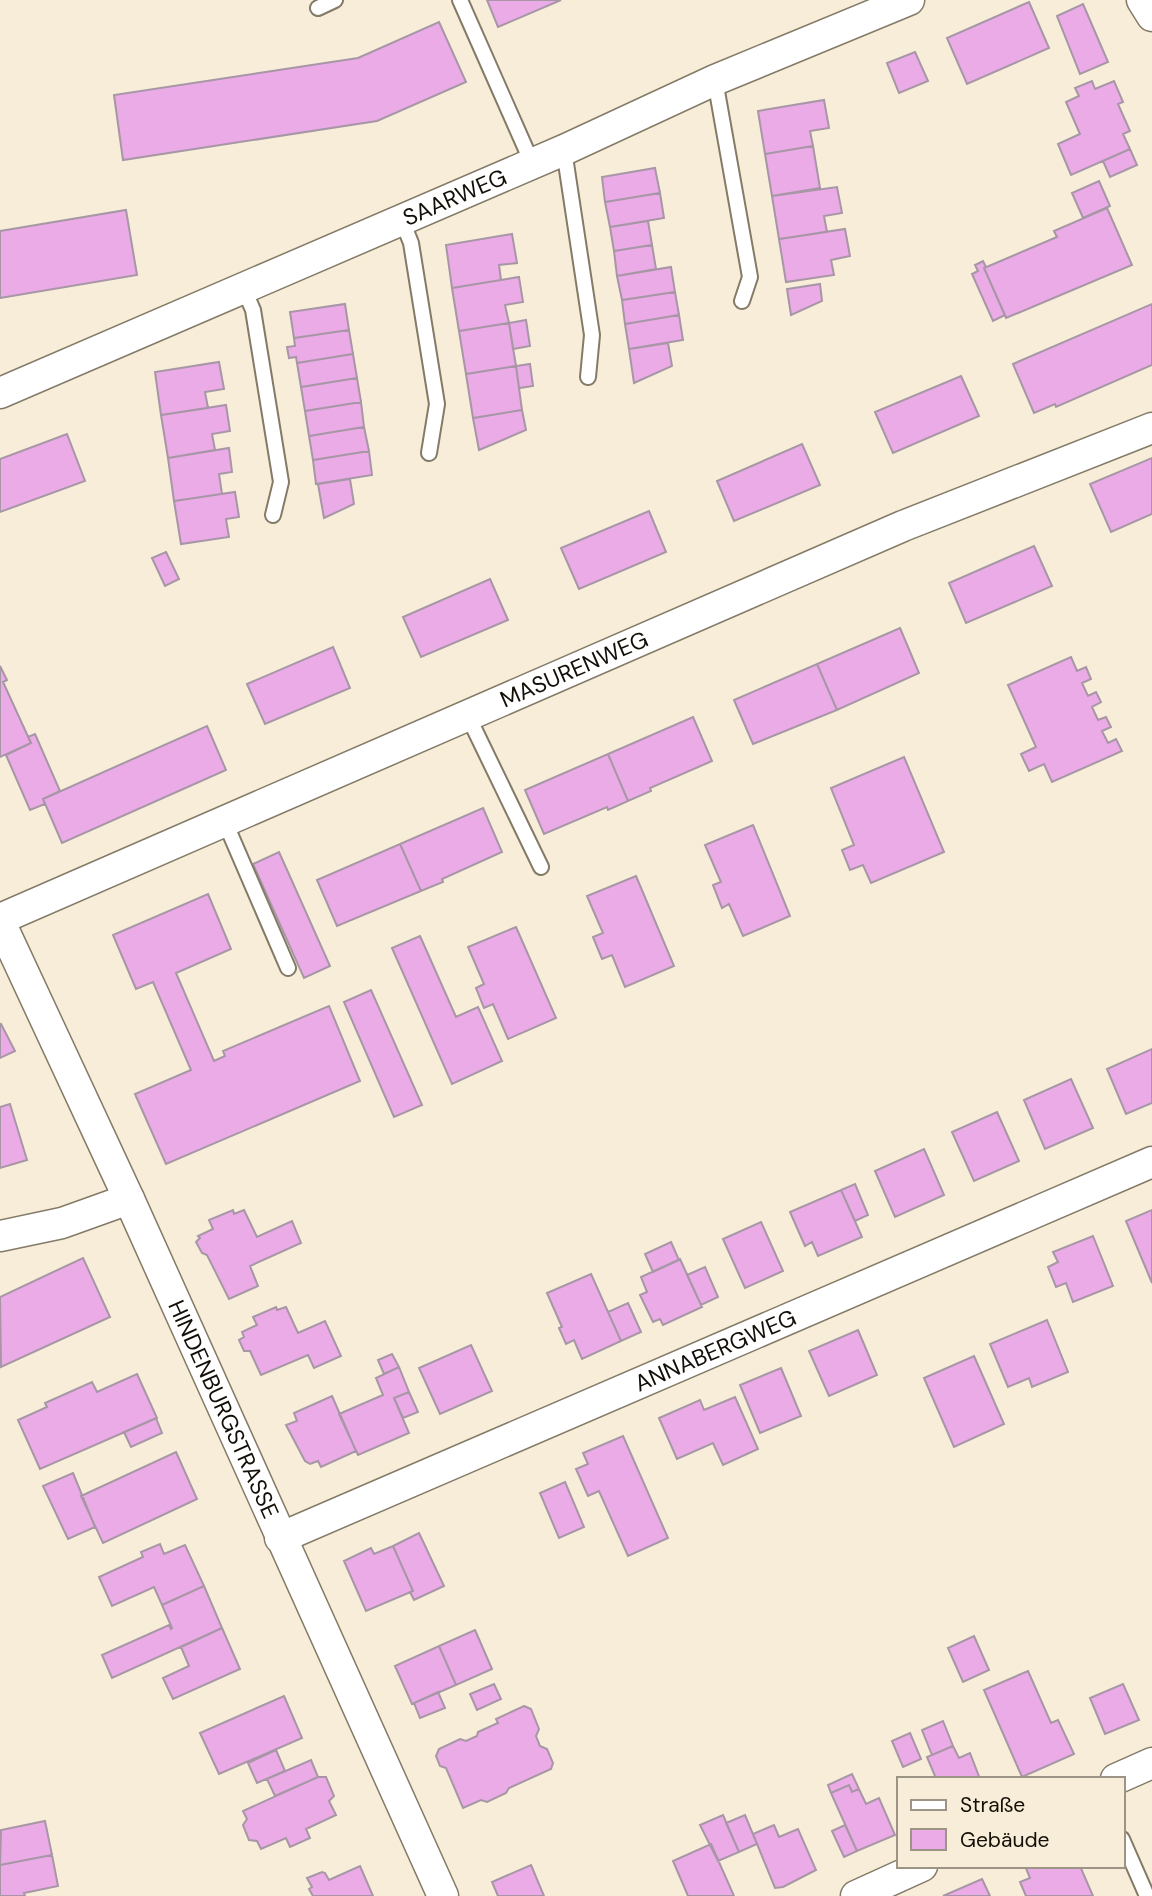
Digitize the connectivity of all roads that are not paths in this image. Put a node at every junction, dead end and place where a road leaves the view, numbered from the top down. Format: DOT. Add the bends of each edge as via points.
graph roads {
  1 [pos="334,0"];
  2 [pos="460,0"];
  3 [pos="909,0"];
  4 [pos="1142,0"];
  5 [pos="318,8"];
  6 [pos="1152,16"];
  7 [pos="715,80"];
  8 [pos="564,150"];
  9 [pos="532,163"];
  10 [pos="401,218"];
  11 [pos="243,287"];
  12 [pos="742,301"];
  13 [pos="588,377"];
  14 [pos="0,393"];
  15 [pos="1152,428"];
  16 [pos="429,453"];
  17 [pos="273,515"];
  18 [pos="468,716"];
  19 [pos="225,822"];
  20 [pos="541,867"];
  21 [pos="0,920"];
  22 [pos="288,968"];
  23 [pos="1152,1162"];
  24 [pos="130,1199"];
  25 [pos="0,1236"];
  26 [pos="280,1538"];
  27 [pos="1152,1763"];
  28 [pos="1120,1777"];
  29 [pos="1124,1844"];
  30 [pos="918,1868"];
  31 [pos="443,1896"];
  32 [pos="856,1896"];
  33 [pos="1147,1896"];
  1 -- 5 [label="lane"];
  2 -- 9 [label="lane"];
  3 -- 7 [label="street, SAARWEG"];
  4 -- 6 [label="street"];
  7 -- 8 [label="street, SAARWEG"];
  7 -- 12 [label="lane" via="750,277"];
  8 -- 9 [label="street, SAARWEG"];
  8 -- 13 [label="lane" via="592,335"];
  9 -- 10 [label="street, SAARWEG"];
  10 -- 11 [label="street, SAARWEG"];
  10 -- 16 [label="lane" via="411,243 437,404"];
  11 -- 14 [label="street, SAARWEG"];
  11 -- 17 [label="lane" via="253,310 281,482"];
  15 -- 18 [label="street, MASURENWEG" via="903,526"];
  18 -- 19 [label="street, MASURENWEG"];
  18 -- 20 [label="lane"];
  19 -- 21 [label="street, MASURENWEG"];
  19 -- 22 [label="lane"];
  21 -- 24 [label="street, HINDENBURGSTRASSE"];
  23 -- 26 [label="street, ANNABERGWEG"];
  24 -- 25 [label="street" via="62,1223"];
  24 -- 26 [label="street, HINDENBURGSTRASSE"];
  26 -- 31 [label="street, HINDENBURGSTRASSE"];
  27 -- 28 [label="street"];
  29 -- 33 [label="lane"];
  30 -- 32 [label="street"];
}
